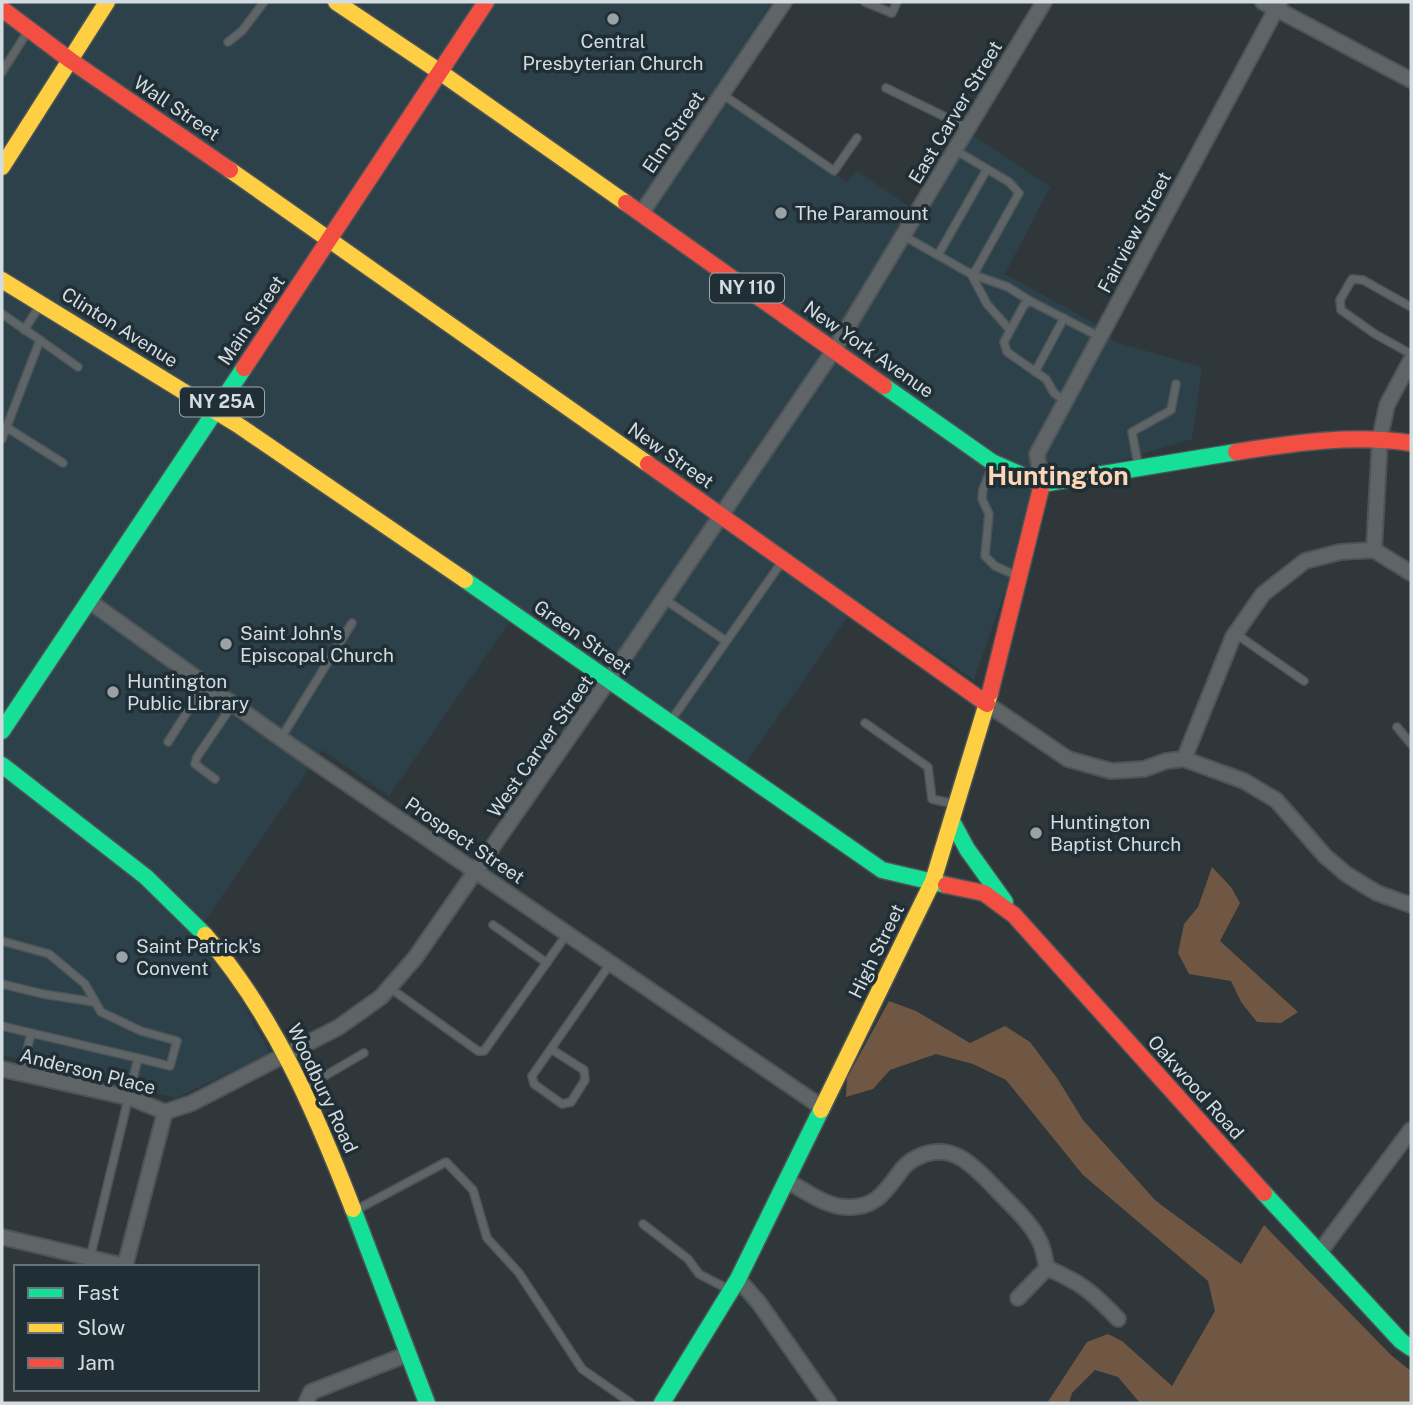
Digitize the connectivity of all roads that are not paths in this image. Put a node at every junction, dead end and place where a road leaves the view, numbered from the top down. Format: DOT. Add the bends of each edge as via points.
graph roads {
  1 [pos="107,2"];
  2 [pos="264,2"];
  3 [pos="336,2"];
  4 [pos="486,2"];
  5 [pos="784,2"];
  6 [pos="865,2"];
  7 [pos="897,2"];
  8 [pos="1044,2"];
  9 [pos="1273,4"];
  10 [pos="2,9"];
  11 [pos="29,30"];
  12 [pos="228,42"];
  13 [pos="69,60"];
  14 [pos="2,72"];
  15 [pos="440,72"];
  16 [pos="1411,80"];
  17 [pos="886,88"];
  18 [pos="722,94"];
  19 [pos="968,128"];
  20 [pos="857,138"];
  21 [pos="954,150"];
  22 [pos="2,167"];
  23 [pos="987,169"];
  24 [pos="641,214"];
  25 [pos="903,235"];
  26 [pos="330,240"];
  27 [pos="938,255"];
  28 [pos="971,274"];
  29 [pos="2,280"];
  30 [pos="1030,301"];
  31 [pos="41,303"];
  32 [pos="1411,307"];
  33 [pos="3,318"];
  34 [pos="1064,318"];
  35 [pos="24,330"];
  36 [pos="1010,330"];
  37 [pos="1100,337"];
  38 [pos="40,340"];
  39 [pos="834,350"];
  40 [pos="1411,354"];
  41 [pos="1411,360"];
  42 [pos="78,367"];
  43 [pos="1035,372"];
  44 [pos="1177,384"];
  45 [pos="1065,401"];
  46 [pos="216,411"];
  47 [pos="6,428"];
  48 [pos="1380,438"];
  49 [pos="2,439"];
  50 [pos="1411,443"];
  51 [pos="993,462"];
  52 [pos="63,463"];
  53 [pos="1139,468"];
  54 [pos="1042,484"];
  55 [pos="719,515"];
  56 [pos="1374,550"];
  57 [pos="783,560"];
  58 [pos="1411,573"];
  59 [pos="1019,576"];
  60 [pos="664,598"];
  61 [pos="89,601"];
  62 [pos="352,623"];
  63 [pos="1236,634"];
  64 [pos="726,641"];
  65 [pos="608,681"];
  66 [pos="1304,681"];
  67 [pos="205,684"];
  68 [pos="233,704"];
  69 [pos="987,704"];
  70 [pos="669,723"];
  71 [pos="865,723"];
  72 [pos="1397,727"];
  73 [pos="2,731"];
  74 [pos="281,738"];
  75 [pos="168,742"];
  76 [pos="1411,744"];
  77 [pos="1184,759"];
  78 [pos="2,765"];
  79 [pos="215,779"];
  80 [pos="958,806"];
  81 [pos="953,822"];
  82 [pos="477,871"];
  83 [pos="933,881"];
  84 [pos="1411,905"];
  85 [pos="1014,915"];
  86 [pos="493,925"];
  87 [pos="567,933"];
  88 [pos="2,941"];
  89 [pos="547,963"];
  90 [pos="611,963"];
  91 [pos="2,984"];
  92 [pos="389,987"];
  93 [pos="94,1002"];
  94 [pos="2,1026"];
  95 [pos="31,1033"];
  96 [pos="551,1049"];
  97 [pos="364,1052"];
  98 [pos="286,1054"];
  99 [pos="138,1058"];
  100 [pos="2,1069"];
  101 [pos="22,1074"];
  102 [pos="302,1089"];
  103 [pos="128,1098"];
  104 [pos="822,1108"];
  105 [pos="165,1112"];
  106 [pos="1411,1130"];
  107 [pos="787,1181"];
  108 [pos="354,1212"];
  109 [pos="643,1224"];
  110 [pos="2,1237"];
  111 [pos="1319,1253"];
  112 [pos="90,1258"];
  113 [pos="121,1265"];
  114 [pos="125,1265"];
  115 [pos="1047,1268"];
  116 [pos="735,1285"];
  117 [pos="1018,1298"];
  118 [pos="1118,1319"];
  119 [pos="1411,1348"];
  120 [pos="408,1354"];
  121 [pos="306,1403"];
  122 [pos="427,1403"];
  123 [pos="631,1403"];
  124 [pos="662,1403"];
  125 [pos="829,1403"];
  1 -- 13 [label="main road"];
  2 -- 12 [label="lane"];
  3 -- 15 [label="main road, New York Avenue / NY 110"];
  4 -- 15 [label="main road, Main Street / NY 25A"];
  5 -- 18 [label="street, Elm Street"];
  6 -- 7 [label="lane" via="892,13"];
  8 -- 19 [label="street, East Carver Street"];
  9 -- 16 [label="street"];
  9 -- 37 [label="street, Fairview Street"];
  10 -- 11 [label="main road, Wall Street"];
  11 -- 13 [label="main road, Wall Street"];
  11 -- 14 [label="lane"];
  13 -- 22 [label="main road"];
  13 -- 26 [label="main road, Wall Street"];
  15 -- 24 [label="main road, New York Avenue / NY 110"];
  15 -- 26 [label="main road, Main Street / NY 25A"];
  17 -- 19 [label="lane"];
  18 -- 20 [label="lane" via="835,171"];
  18 -- 24 [label="street, Elm Street"];
  19 -- 21 [label="street, East Carver Street"];
  21 -- 23 [label="lane"];
  21 -- 25 [label="street, East Carver Street"];
  23 -- 27 [label="lane"];
  23 -- 28 [label="lane" via="1019,193"];
  24 -- 39 [label="main road, New York Avenue / NY 110"];
  25 -- 27 [label="lane"];
  25 -- 39 [label="street, East Carver Street"];
  26 -- 46 [label="main road, Main Street / NY 25A"];
  26 -- 55 [label="main road, New Street"];
  27 -- 28 [label="lane"];
  28 -- 30 [label="lane" via="1008,287"];
  28 -- 36 [label="lane" via="987,304"];
  29 -- 31 [label="main road, Clinton Avenue"];
  30 -- 34 [label="lane"];
  30 -- 36 [label="lane"];
  31 -- 35 [label="lane"];
  31 -- 46 [label="main road, Clinton Avenue"];
  32 -- 40 [label="lane" via="1363,280 1352,279 1340,300 1341,310 1352,320"];
  33 -- 35 [label="lane"];
  34 -- 37 [label="lane"];
  34 -- 43 [label="lane"];
  35 -- 38 [label="lane"];
  36 -- 43 [label="lane" via="1004,342 1007,352"];
  37 -- 45 [label="street, Fairview Street"];
  38 -- 42 [label="lane"];
  38 -- 47 [label="lane"];
  39 -- 51 [label="main road, New York Avenue / NY 110"];
  39 -- 55 [label="street, West Carver Street"];
  41 -- 48 [label="street" via="1387,405"];
  43 -- 45 [label="lane"];
  44 -- 53 [label="lane" via="1171,410 1132,432"];
  45 -- 54 [label="street, Fairview Street" via="1037,454"];
  46 -- 61 [label="main road, Main Street / NY 25A"];
  46 -- 65 [label="main road, Green Street"];
  47 -- 49 [label="lane"];
  47 -- 52 [label="lane"];
  48 -- 50 [label="main road"];
  48 -- 53 [label="main road" via="1297,442"];
  48 -- 56 [label="street"];
  51 -- 54 [label="main road, New York Avenue / NY 110"];
  51 -- 59 [label="lane" via="982,489 989,514 985,556 995,566"];
  53 -- 54 [label="main road"];
  54 -- 59 [label="main road, High Street"];
  55 -- 57 [label="main road, New Street"];
  55 -- 60 [label="street, West Carver Street"];
  56 -- 58 [label="street"];
  56 -- 63 [label="street" via="1305,561 1263,594"];
  57 -- 64 [label="lane"];
  57 -- 69 [label="main road, New Street"];
  59 -- 69 [label="main road, High Street"];
  60 -- 64 [label="lane"];
  60 -- 65 [label="street, West Carver Street"];
  61 -- 67 [label="street, Prospect Street"];
  61 -- 73 [label="main road, Main Street / NY 25A"];
  62 -- 74 [label="lane"];
  63 -- 66 [label="lane"];
  63 -- 77 [label="street"];
  64 -- 70 [label="lane"];
  65 -- 70 [label="main road, Green Street"];
  65 -- 82 [label="street, West Carver Street"];
  67 -- 68 [label="street, Prospect Street"];
  67 -- 75 [label="lane"];
  68 -- 74 [label="street, Prospect Street"];
  68 -- 79 [label="lane" via="195,764"];
  69 -- 77 [label="street" via="1068,759 1111,771"];
  69 -- 80 [label="main road, High Street"];
  70 -- 83 [label="main road, Green Street" via="882,870"];
  71 -- 80 [label="lane" via="928,767 932,799"];
  72 -- 76 [label="lane"];
  74 -- 82 [label="street, Prospect Street"];
  77 -- 84 [label="street" via="1244,781 1276,800 1346,874 1377,893"];
  78 -- 98 [label="main road, Woodbury Road" via="153,883 190,919 223,956"];
  80 -- 81 [label="main road, High Street"];
  81 -- 83 [label="main road, High Street"];
  81 -- 85 [label="main road"];
  82 -- 87 [label="street, Prospect Street"];
  82 -- 92 [label="street, West Carver Street"];
  83 -- 85 [label="main road, Oakwood Road" via="984,893"];
  83 -- 104 [label="main road, High Street"];
  85 -- 111 [label="main road, Oakwood Road"];
  86 -- 89 [label="lane"];
  87 -- 89 [label="lane"];
  87 -- 90 [label="street, Prospect Street"];
  88 -- 93 [label="lane" via="49,954 85,984"];
  89 -- 92 [label="lane" via="484,1051"];
  90 -- 96 [label="lane"];
  90 -- 104 [label="street, Prospect Street"];
  91 -- 93 [label="lane"];
  92 -- 98 [label="street, West Carver Street" via="339,1027"];
  93 -- 99 [label="lane" via="101,1012 141,1031 177,1041 170,1066"];
  94 -- 95 [label="lane"];
  95 -- 99 [label="lane"];
  95 -- 101 [label="lane"];
  96 -- 96 [label="lane" via="532,1076 534,1084 562,1104 571,1102 585,1080 584,1070"];
  97 -- 102 [label="lane"];
  98 -- 102 [label="main road, Woodbury Road"];
  98 -- 105 [label="street, West Carver Street"];
  99 -- 103 [label="lane"];
  100 -- 101 [label="street, Anderson Place"];
  101 -- 103 [label="street, Anderson Place"];
  102 -- 108 [label="main road, Woodbury Road"];
  103 -- 105 [label="street, Anderson Place"];
  103 -- 112 [label="lane"];
  104 -- 107 [label="main road, High Street"];
  105 -- 114 [label="street"];
  106 -- 111 [label="street"];
  107 -- 115 [label="street" via="845,1208 874,1202 916,1157 946,1151 972,1164 1022,1216 1041,1243"];
  107 -- 116 [label="main road, High Street"];
  108 -- 120 [label="main road, Woodbury Road"];
  108 -- 123 [label="lane" via="446,1162 473,1190 487,1238 519,1273 582,1369"];
  109 -- 116 [label="lane" via="688,1259 699,1275"];
  110 -- 112 [label="street"];
  111 -- 119 [label="main road, Oakwood Road"];
  112 -- 113 [label="street"];
  115 -- 117 [label="street"];
  115 -- 118 [label="street" via="1091,1292"];
  116 -- 124 [label="main road, High Street"];
  116 -- 125 [label="street" via="759,1303"];
  120 -- 121 [label="street" via="311,1392"];
  120 -- 122 [label="main road, Woodbury Road"];
}
